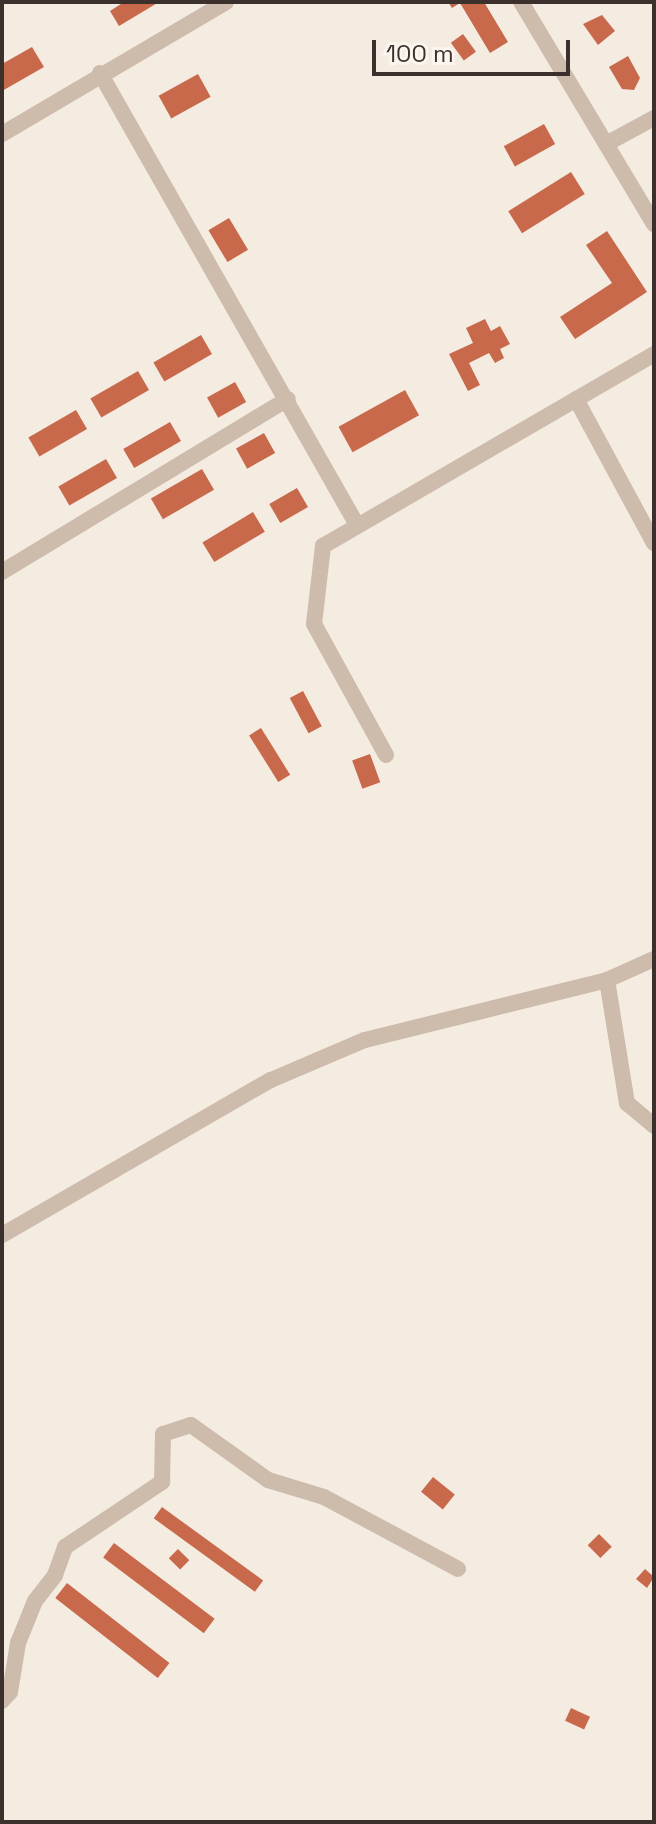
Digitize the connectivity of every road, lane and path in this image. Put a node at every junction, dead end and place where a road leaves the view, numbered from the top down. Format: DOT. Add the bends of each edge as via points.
graph roads {
  1 [pos="226,2"];
  2 [pos="521,2"];
  3 [pos="100,73"];
  4 [pos="654,118"];
  5 [pos="2,134"];
  6 [pos="606,144"];
  7 [pos="654,224"];
  8 [pos="654,354"];
  9 [pos="288,399"];
  10 [pos="576,399"];
  11 [pos="357,525"];
  12 [pos="654,543"];
  13 [pos="2,572"];
  14 [pos="386,755"];
  15 [pos="654,959"];
  16 [pos="607,980"];
  17 [pos="654,1126"];
  18 [pos="2,1235"];
  19 [pos="458,1569"];
  20 [pos="2,1701"];
  1 -- 3 [label="street"];
  2 -- 6 [label="street"];
  3 -- 5 [label="street"];
  3 -- 9 [label="street"];
  4 -- 6 [label="street"];
  6 -- 7 [label="street"];
  8 -- 10 [label="street"];
  9 -- 11 [label="street"];
  9 -- 13 [label="street"];
  10 -- 11 [label="street"];
  10 -- 12 [label="street"];
  11 -- 14 [label="street" via="323,546 314,624"];
  15 -- 16 [label="street"];
  16 -- 17 [label="street" via="627,1103"];
  16 -- 18 [label="street" via="365,1040 271,1080"];
  19 -- 20 [label="street" via="324,1497 268,1480 191,1425 163,1434 162,1482 65,1547 55,1575 35,1601 18,1643 10,1692"];
}
